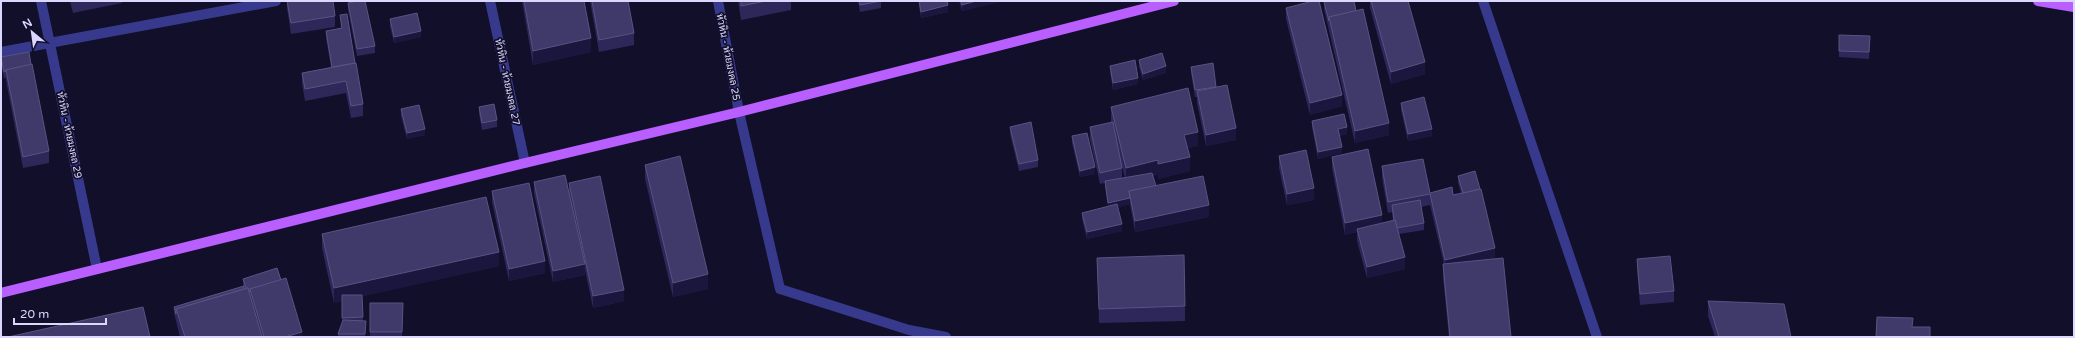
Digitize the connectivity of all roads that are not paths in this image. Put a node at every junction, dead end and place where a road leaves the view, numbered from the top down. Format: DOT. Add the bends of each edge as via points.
graph roads {
  1 [pos="41,1"];
  2 [pos="490,1"];
  3 [pos="718,1"];
  4 [pos="1174,1"];
  5 [pos="1482,1"];
  6 [pos="2038,1"];
  7 [pos="270,2"];
  8 [pos="2074,7"];
  9 [pos="50,44"];
  10 [pos="1,52"];
  11 [pos="739,112"];
  12 [pos="525,163"];
  13 [pos="97,269"];
  14 [pos="1,293"];
  15 [pos="909,334"];
  16 [pos="946,337"];
  17 [pos="1597,337"];
  1 -- 9 [label="street, หัวหิน - ห้วยมงคล 29"];
  2 -- 12 [label="street, หัวหิน - ห้วยมงคล 27"];
  3 -- 11 [label="street, หัวหิน - ห้วยมงคล 25"];
  4 -- 11 [label="main road"];
  5 -- 17 [label="street"];
  6 -- 8 [label="main road"];
  7 -- 9 [label="street"];
  9 -- 10 [label="street"];
  9 -- 13 [label="street, หัวหิน - ห้วยมงคล 29"];
  11 -- 12 [label="main road"];
  11 -- 15 [label="street, หัวหิน - ห้วยมงคล 25" via="780,289"];
  12 -- 13 [label="main road"];
  13 -- 14 [label="main road"];
  15 -- 16 [label="street"];
}
